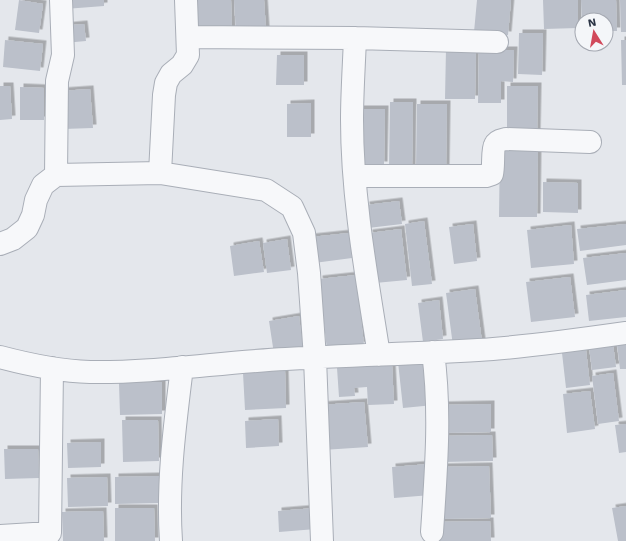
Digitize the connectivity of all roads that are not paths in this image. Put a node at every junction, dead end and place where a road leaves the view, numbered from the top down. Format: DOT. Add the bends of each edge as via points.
graph roads {
  1 [pos="61,0"];
  2 [pos="186,0"];
  3 [pos="188,37"];
  4 [pos="355,38"];
  5 [pos="497,42"];
  6 [pos="590,142"];
  7 [pos="160,173"];
  8 [pos="56,175"];
  9 [pos="355,176"];
  10 [pos="0,244"];
  11 [pos="626,333"];
  12 [pos="433,352"];
  13 [pos="379,355"];
  14 [pos="0,358"];
  15 [pos="315,358"];
  16 [pos="182,367"];
  17 [pos="52,368"];
  18 [pos="432,532"];
  19 [pos="0,536"];
  20 [pos="171,541"];
  21 [pos="322,541"];
  1 -- 8 [label="street" via="62,55 57,81"];
  2 -- 3 [label="street"];
  3 -- 4 [label="street"];
  3 -- 7 [label="street" via="188,55 166,83"];
  4 -- 5 [label="street"];
  4 -- 9 [label="street" via="352,120"];
  6 -- 9 [label="street" via="506,139 499,141 495,145 492,174 486,176"];
  7 -- 8 [label="street"];
  7 -- 15 [label="street" via="266,190 292,207 304,233"];
  8 -- 10 [label="street" via="43,185 27,228 13,239"];
  9 -- 13 [label="street" via="358,215"];
  11 -- 12 [label="street" via="541,344"];
  12 -- 13 [label="street"];
  12 -- 18 [label="street" via="437,381 438,434"];
  13 -- 15 [label="street"];
  14 -- 17 [label="street"];
  15 -- 16 [label="street"];
  15 -- 21 [label="street"];
  16 -- 17 [label="street" via="90,372"];
  16 -- 20 [label="street" via="173,438"];
  17 -- 19 [label="street" via="50,533"];
}
